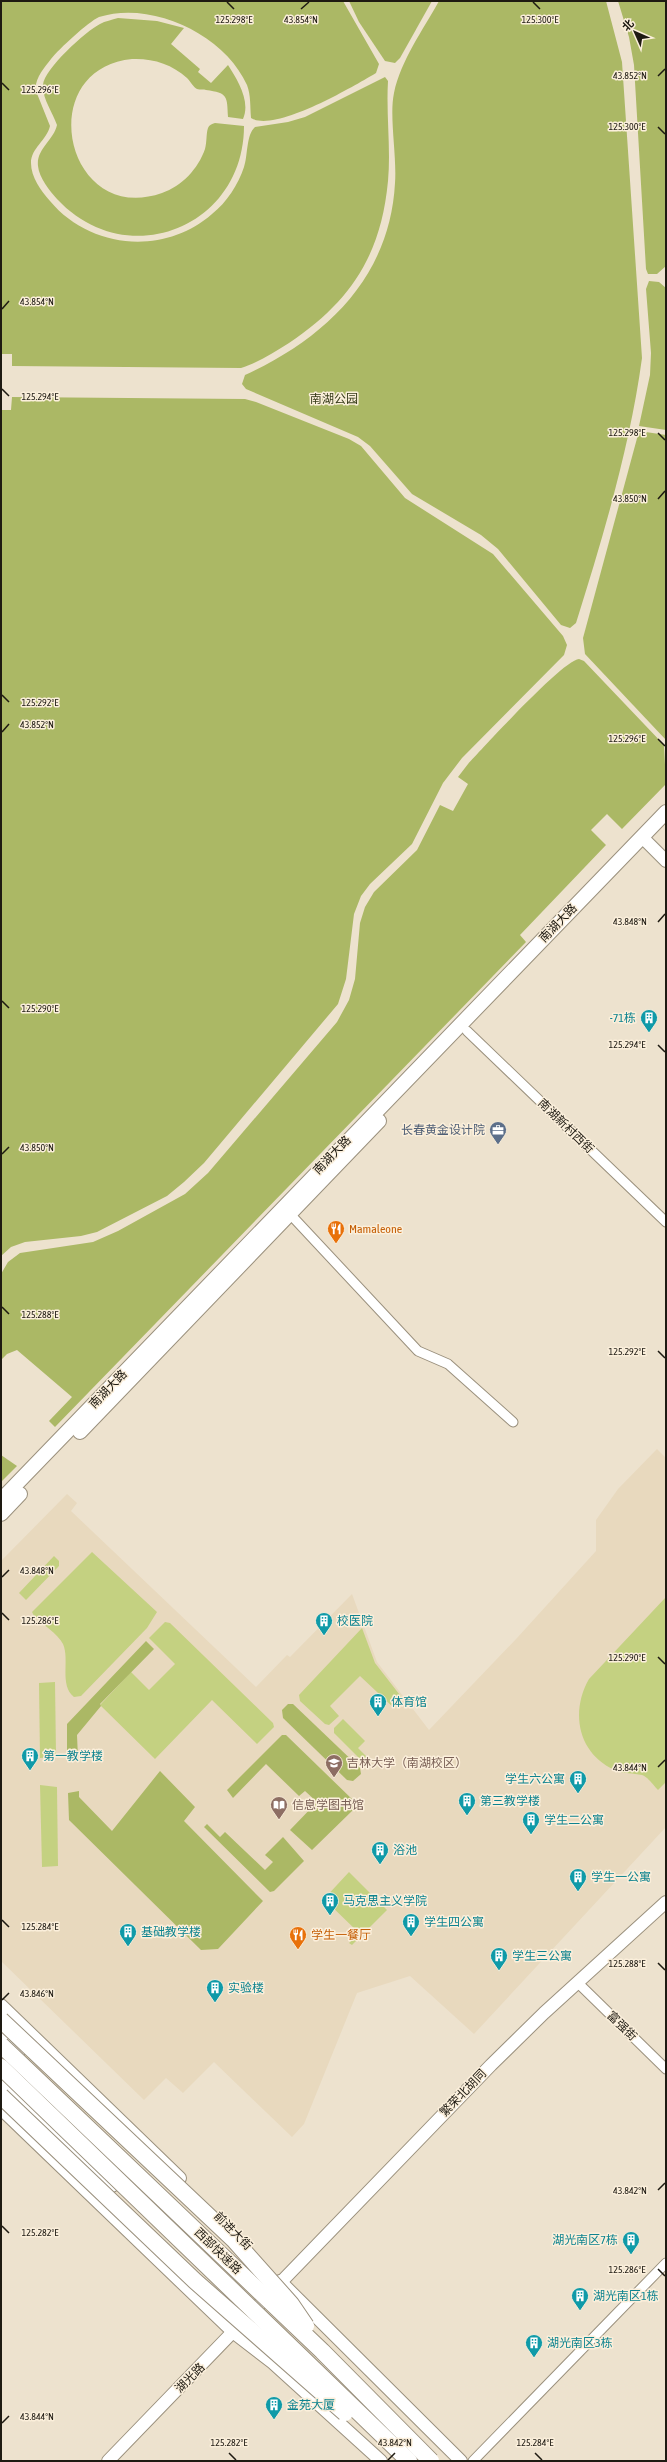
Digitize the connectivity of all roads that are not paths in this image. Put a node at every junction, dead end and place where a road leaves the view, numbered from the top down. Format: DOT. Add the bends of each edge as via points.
graph roads {
  1 [pos="666,812"];
  2 [pos="666,826"];
  3 [pos="645,841"];
  4 [pos="666,861"];
  5 [pos="466,1031"];
  6 [pos="290,1214"];
  7 [pos="666,1222"];
  8 [pos="513,1422"];
  9 [pos="1,1500"];
  10 [pos="1,1514"];
  11 [pos="666,1902"];
  12 [pos="578,1983"];
  13 [pos="1,2005"];
  14 [pos="1,2020"];
  15 [pos="1,2035"];
  16 [pos="1,2045"];
  17 [pos="1,2067"];
  18 [pos="666,2069"];
  19 [pos="1,2078"];
  20 [pos="1,2096"];
  21 [pos="1,2109"];
  22 [pos="666,2263"];
  23 [pos="281,2282"];
  24 [pos="270,2294"];
  25 [pos="251,2315"];
  26 [pos="234,2333"];
  27 [pos="322,2351"];
  28 [pos="108,2461"];
  29 [pos="380,2461"];
  30 [pos="399,2461"];
  31 [pos="403,2461"];
  32 [pos="409,2461"];
  33 [pos="431,2461"];
  34 [pos="438,2461"];
  35 [pos="461,2461"];
  36 [pos="473,2461"];
  1 -- 3 [label="main road, 南湖大路"];
  2 -- 3 [label="main road, 南湖大路"];
  3 -- 4 [label="main road"];
  3 -- 5 [label="main road, 南湖大路"];
  3 -- 9 [label="main road, 南湖大路" via="322,1166"];
  5 -- 6 [label="main road, 南湖大路"];
  5 -- 7 [label="street, 南湖新村西街"];
  6 -- 8 [label="street" via="418,1351 448,1364"];
  6 -- 10 [label="main road, 南湖大路"];
  11 -- 12 [label="main road, 繁荣北胡同"];
  12 -- 18 [label="street, 富强街"];
  12 -- 23 [label="main road, 繁荣北胡同" via="491,2065"];
  13 -- 23 [label="main road, 前进大街" via="243,2238"];
  14 -- 27 [label="highway, bridge" via="234,2240 292,2304"];
  15 -- 24 [label="main road, 前进大街"];
  16 -- 27 [label="highway, 西部快速路, bridge"];
  17 -- 32 [label="highway, 西部快速路, bridge"];
  19 -- 25 [label="main road"];
  20 -- 30 [label="highway, bridge" via="195,2281"];
  21 -- 26 [label="main road"];
  22 -- 36 [label="street"];
  23 -- 24 [label="main road, 繁荣北胡同"];
  23 -- 35 [label="main road, 前进大街"];
  24 -- 25 [label="main road, 湖光路"];
  24 -- 34 [label="main road, 前进大街"];
  25 -- 26 [label="main road, 湖光路"];
  25 -- 31 [label="main road"];
  26 -- 28 [label="main road, 湖光路"];
  26 -- 29 [label="main road" via="273,2362"];
  27 -- 33 [label="highway, 西部快速路, bridge"];
}
